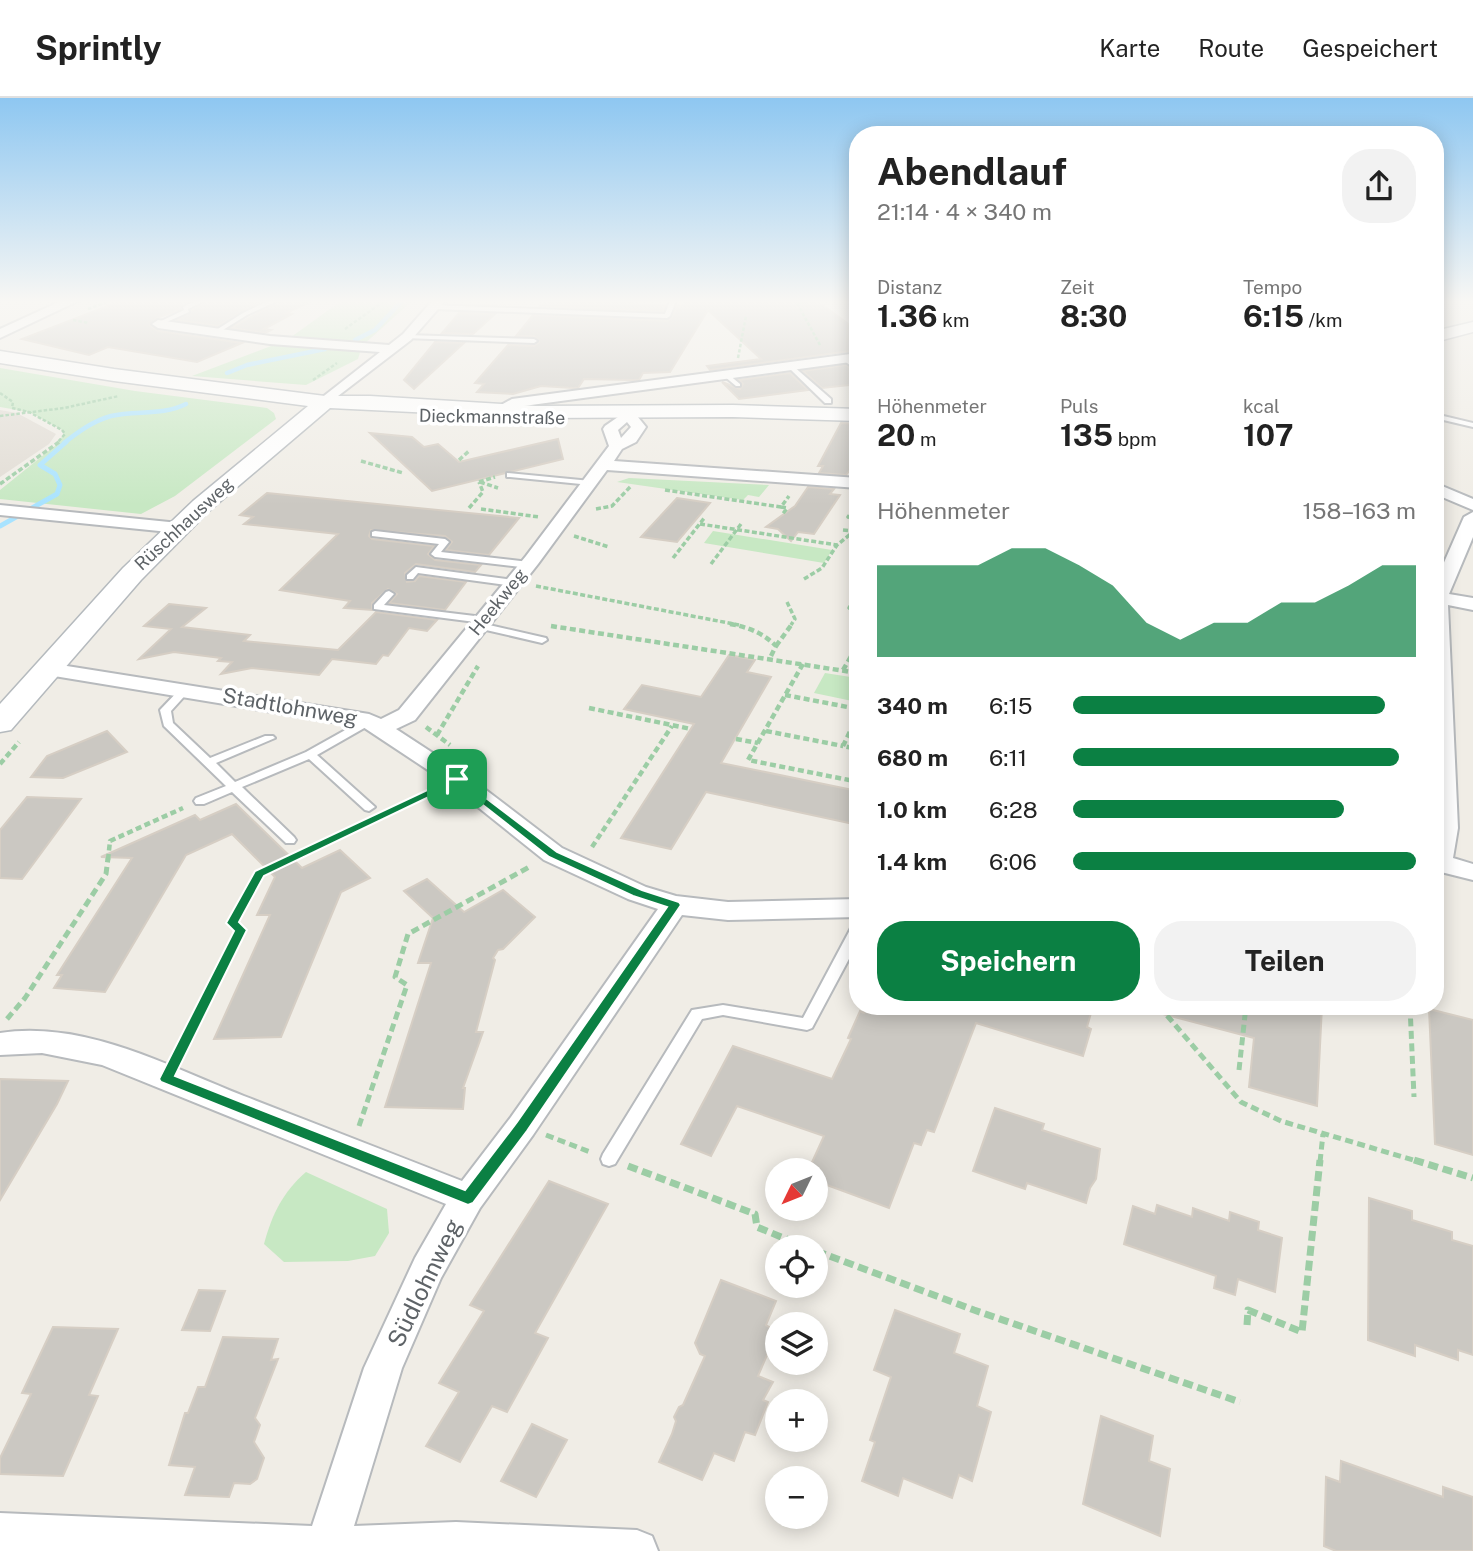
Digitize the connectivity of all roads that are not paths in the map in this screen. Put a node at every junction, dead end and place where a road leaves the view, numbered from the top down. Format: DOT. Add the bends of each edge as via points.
graph roads {
  1 [pos="75,369"];
  2 [pos="366,369"];
  3 [pos="768,369"];
  4 [pos="793,369"];
  5 [pos="726,374"];
  6 [pos="738,385"];
  7 [pos="828,401"];
  8 [pos="325,402"];
  9 [pos="499,410"];
  10 [pos="628,414"];
  11 [pos="849,415"];
  12 [pos="1444,418"];
  13 [pos="1473,425"];
  14 [pos="604,465"];
  15 [pos="510,475"];
  16 [pos="849,482"];
  17 [pos="590,483"];
  18 [pos="1444,492"];
  19 [pos="1473,505"];
  20 [pos="4,510"];
  21 [pos="1473,517"];
  22 [pos="179,528"];
  23 [pos="375,534"];
  24 [pos="528,565"];
  25 [pos="410,577"];
  26 [pos="1444,580"];
  27 [pos="513,583"];
  28 [pos="389,594"];
  29 [pos="1444,599"];
  30 [pos="1473,604"];
  31 [pos="490,627"];
  32 [pos="542,640"];
  33 [pos="48,669"];
  34 [pos="185,690"];
  35 [pos="375,724"];
  36 [pos="13,728"];
  37 [pos="269,738"];
  38 [pos="310,754"];
  39 [pos="207,762"];
  40 [pos="1444,782"];
  41 [pos="233,787"];
  42 [pos="200,801"];
  43 [pos="369,807"];
  44 [pos="1444,836"];
  45 [pos="290,840"];
  46 [pos="1444,866"];
  47 [pos="1473,872"];
  48 [pos="675,905"];
  49 [pos="849,908"];
  50 [pos="849,945"];
  51 [pos="0,1044"];
  52 [pos="609,1159"];
  53 [pos="468,1198"];
  54 [pos="0,1534"];
  55 [pos="85,1544"];
  56 [pos="326,1550"];
  57 [pos="637,1551"];
  1 -- 8 [label="street"];
  2 -- 8 [label="street, Rüschhausweg"];
  3 -- 5 [label="street"];
  4 -- 7 [label="lane"];
  5 -- 6 [label="lane"];
  5 -- 9 [label="street" via="512,403"];
  8 -- 9 [label="street, Dieckmannstraße"];
  8 -- 10 [label="street, Dieckmannstraße" via="355,412 467,419"];
  8 -- 22 [label="street, Rüschhausweg"];
  9 -- 10 [label="street, Dieckmannstraße"];
  10 -- 11 [label="street, Dieckmannstraße"];
  10 -- 14 [label="street, Heekweg" via="639,427"];
  12 -- 13 [label="lane"];
  14 -- 16 [label="street"];
  14 -- 17 [label="street, Heekweg"];
  15 -- 17 [label="lane"];
  17 -- 24 [label="street, Heekweg"];
  18 -- 19 [label="street"];
  20 -- 22 [label="street"];
  21 -- 26 [label="street"];
  22 -- 33 [label="street, Rüschhausweg"];
  23 -- 24 [label="lane" via="445,542 435,554"];
  24 -- 27 [label="street, Heekweg"];
  25 -- 27 [label="lane" via="416,570"];
  27 -- 31 [label="street, Heekweg"];
  28 -- 31 [label="lane" via="377,607"];
  29 -- 30 [label="street"];
  31 -- 32 [label="lane"];
  31 -- 35 [label="street, Heekweg" via="407,715"];
  33 -- 34 [label="street, Stadtlohnweg"];
  33 -- 36 [label="street, Rüschhausweg"];
  34 -- 35 [label="street, Stadtlohnweg"];
  34 -- 39 [label="lane" via="165,710 164,718"];
  35 -- 38 [label="lane"];
  35 -- 48 [label="street, Stadtlohnweg" via="457,779 553,854"];
  37 -- 39 [label="lane"];
  38 -- 41 [label="lane"];
  38 -- 43 [label="lane"];
  39 -- 41 [label="lane"];
  40 -- 44 [label="street"];
  41 -- 42 [label="lane"];
  41 -- 45 [label="lane"];
  46 -- 47 [label="street"];
  48 -- 49 [label="street, Stadtlohnweg" via="729,911"];
  48 -- 53 [label="street, Südlohnweg"];
  50 -- 52 [label="lane" via="807,1024 723,1010 698,1014"];
  51 -- 53 [label="street" via="24,1039 70,1044 110,1056"];
  53 -- 56 [label="street, Südlohnweg" via="427,1269 383,1368"];
  54 -- 55 [label="street"];
  55 -- 56 [label="street"];
  56 -- 57 [label="street" via="456,1543"];
}
